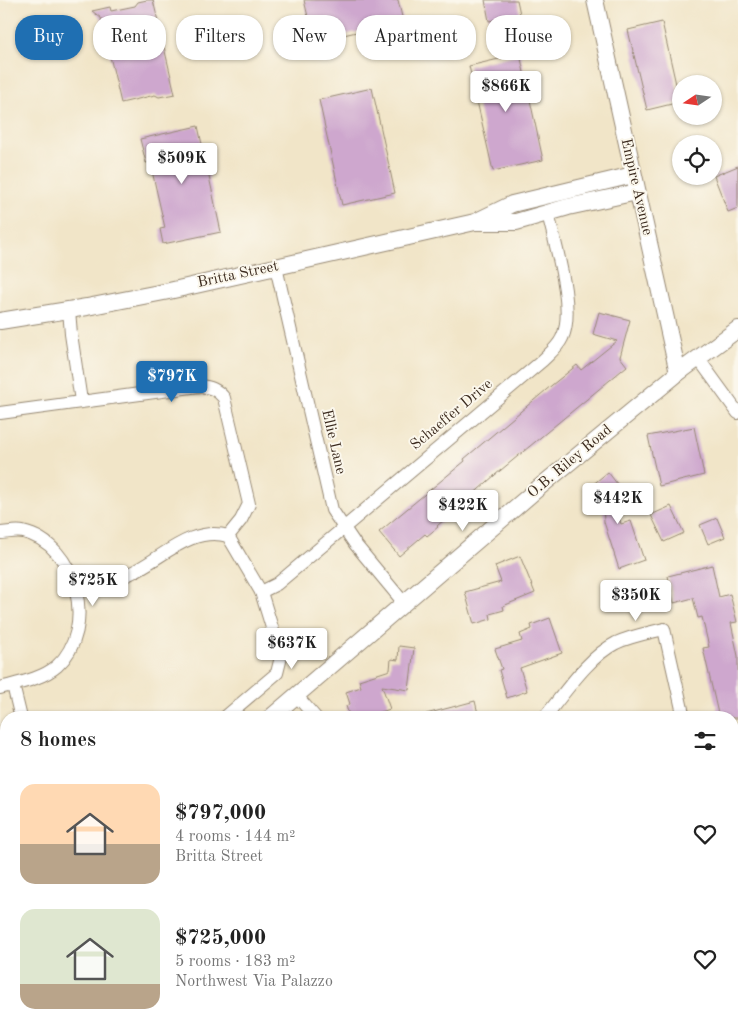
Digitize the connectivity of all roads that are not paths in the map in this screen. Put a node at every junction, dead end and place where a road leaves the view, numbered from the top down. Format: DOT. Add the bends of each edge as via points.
graph roads {
  1 [pos="595,0"];
  2 [pos="633,175"];
  3 [pos="637,192"];
  4 [pos="548,214"];
  5 [pos="475,222"];
  6 [pos="276,267"];
  7 [pos="69,310"];
  8 [pos="0,321"];
  9 [pos="738,329"];
  10 [pos="698,358"];
  11 [pos="678,374"];
  12 [pos="80,401"];
  13 [pos="0,412"];
  14 [pos="738,413"];
  15 [pos="344,528"];
  16 [pos="0,533"];
  17 [pos="228,536"];
  18 [pos="76,591"];
  19 [pos="261,592"];
  20 [pos="404,603"];
  21 [pos="6,686"];
  22 [pos="296,696"];
  23 [pos="18,711"];
  24 [pos="232,711"];
  25 [pos="278,711"];
  26 [pos="310,711"];
  27 [pos="550,711"];
  28 [pos="682,711"];
  1 -- 2 [label="street, Empire Avenue"];
  2 -- 3 [label="street, Empire Avenue"];
  2 -- 5 [label="street, Britta Street" via="512,204"];
  3 -- 4 [label="street, Britta Street"];
  3 -- 11 [label="street, Empire Avenue"];
  4 -- 5 [label="street, Britta Street" via="516,222"];
  4 -- 15 [label="street, Schaeffer Drive" via="567,302 568,322 562,339 542,361"];
  5 -- 6 [label="street, Britta Street"];
  6 -- 7 [label="street, Britta Street"];
  6 -- 15 [label="street, Ellie Lane" via="332,510"];
  7 -- 8 [label="street, Britta Street"];
  7 -- 12 [label="street"];
  9 -- 10 [label="street, O.B. Riley Road"];
  10 -- 11 [label="street, O.B. Riley Road"];
  10 -- 14 [label="street"];
  11 -- 20 [label="street, O.B. Riley Road"];
  12 -- 13 [label="street"];
  12 -- 17 [label="street" via="199,386 218,391 224,398 248,504 241,520"];
  15 -- 19 [label="street, Schaeffer Drive" via="277,584"];
  15 -- 20 [label="street, Ellie Lane"];
  16 -- 18 [label="street" via="21,531 48,544 64,563"];
  17 -- 18 [label="street" via="209,533 192,538 130,574"];
  17 -- 19 [label="street"];
  18 -- 21 [label="street" via="79,611 69,652 40,676"];
  19 -- 24 [label="street" via="281,657 277,673"];
  20 -- 22 [label="street, O.B. Riley Road"];
  21 -- 23 [label="street"];
  22 -- 25 [label="street, O.B. Riley Road"];
  22 -- 26 [label="street"];
  27 -- 28 [label="street" via="603,653 622,641 664,629"];
}
